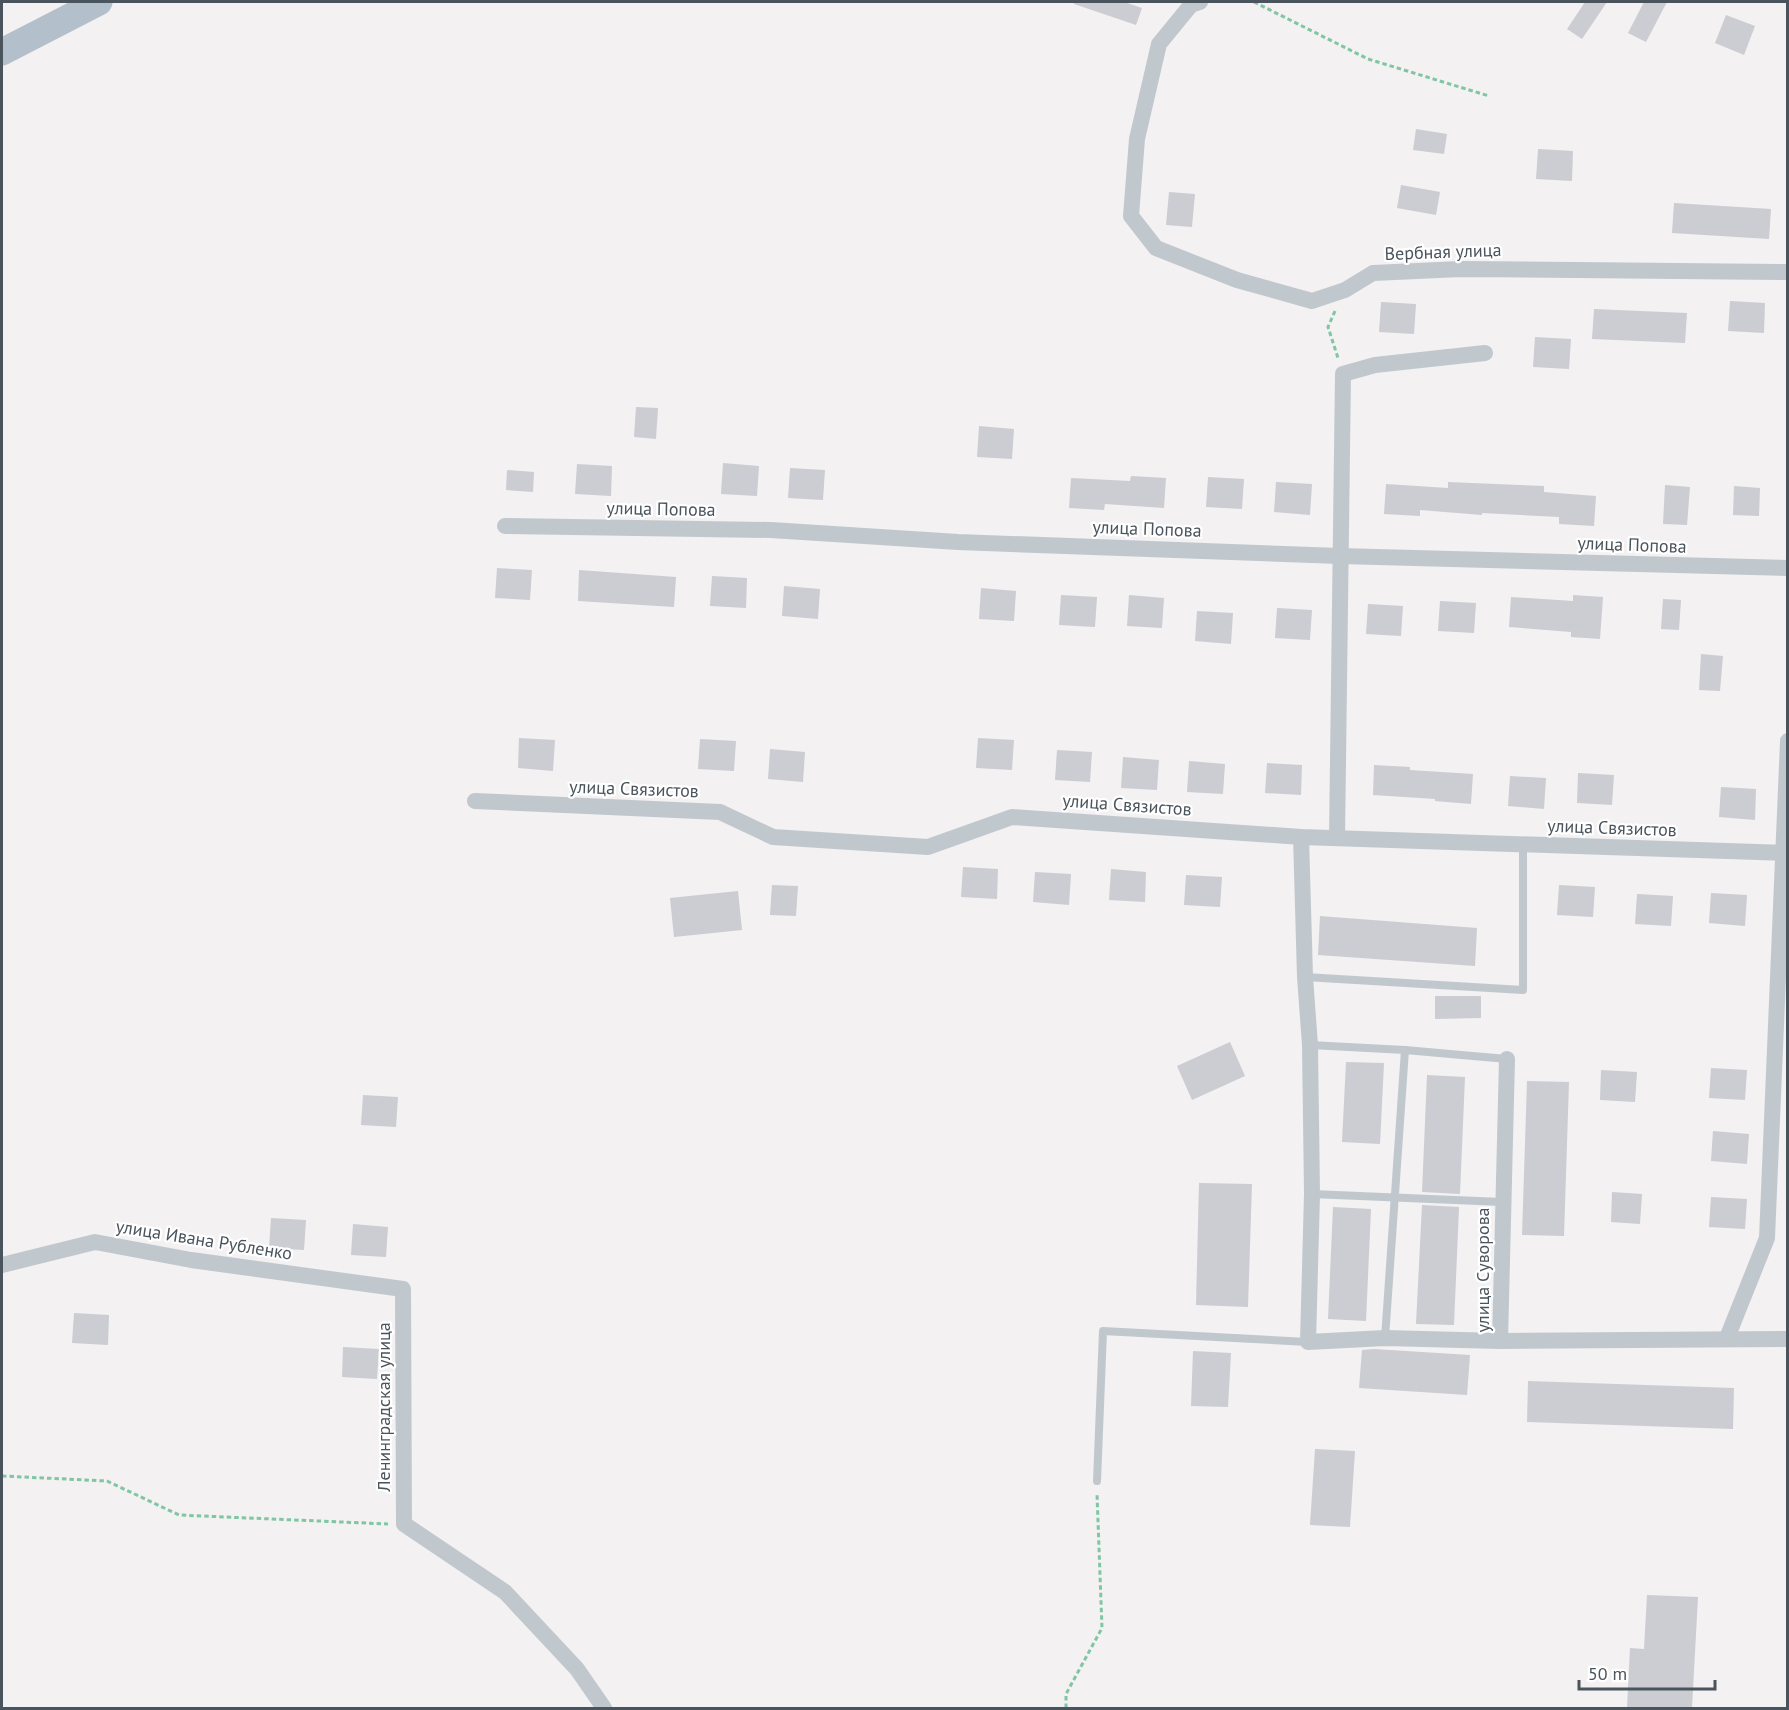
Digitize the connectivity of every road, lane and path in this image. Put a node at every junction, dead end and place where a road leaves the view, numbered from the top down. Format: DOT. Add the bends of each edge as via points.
graph roads {
  1 [pos="99,2"];
  2 [pos="1200,2"];
  3 [pos="1254,2"];
  4 [pos="2,52"];
  5 [pos="1489,96"];
  6 [pos="1788,272"];
  7 [pos="1345,290"];
  8 [pos="1485,353"];
  9 [pos="1343,374"];
  10 [pos="505,526"];
  11 [pos="1340,556"];
  12 [pos="1788,568"];
  13 [pos="1788,741"];
  14 [pos="475,801"];
  15 [pos="1301,837"];
  16 [pos="1337,838"];
  17 [pos="1523,844"];
  18 [pos="1785,853"];
  19 [pos="1305,977"];
  20 [pos="1310,1045"];
  21 [pos="1405,1050"];
  22 [pos="1507,1059"];
  23 [pos="1312,1194"];
  24 [pos="1395,1198"];
  25 [pos="1502,1202"];
  26 [pos="2,1265"];
  27 [pos="403,1289"];
  28 [pos="1385,1338"];
  29 [pos="1727,1338"];
  30 [pos="1788,1339"];
  31 [pos="1500,1341"];
  32 [pos="1308,1342"];
  33 [pos="2,1476"];
  34 [pos="1097,1481"];
  35 [pos="404,1524"];
  36 [pos="604,1708"];
  37 [pos="1066,1708"];
  1 -- 4 [label="main road"];
  2 -- 7 [label="street, Вербная улица" via="1191,5 1159,44 1137,140 1131,216 1156,248 1237,280 1312,301"];
  3 -- 5 [label="path" via="1368,59"];
  6 -- 7 [label="street, Вербная улица" via="1461,269 1372,273"];
  7 -- 9 [label="path" via="1328,327"];
  8 -- 9 [label="street" via="1375,365"];
  9 -- 11 [label="street"];
  10 -- 11 [label="street, улица Попова" via="771,530 957,542"];
  11 -- 12 [label="street, улица Попова"];
  11 -- 16 [label="street"];
  13 -- 18 [label="street"];
  14 -- 15 [label="street, улица Связистов" via="720,812 773,837 928,847 1012,816"];
  15 -- 16 [label="street, улица Связистов"];
  15 -- 19 [label="street"];
  16 -- 17 [label="street, улица Связистов"];
  17 -- 18 [label="street, улица Связистов"];
  17 -- 19 [label="lane" via="1523,990"];
  18 -- 29 [label="street" via="1767,1238"];
  19 -- 20 [label="street"];
  20 -- 21 [label="lane"];
  20 -- 23 [label="street"];
  21 -- 22 [label="lane"];
  21 -- 24 [label="lane"];
  22 -- 25 [label="street, улица Суворова"];
  23 -- 24 [label="lane"];
  23 -- 32 [label="street"];
  24 -- 25 [label="lane"];
  24 -- 28 [label="lane"];
  25 -- 31 [label="street, улица Суворова"];
  26 -- 27 [label="street, улица Ивана Рубленко" via="95,1242 191,1260"];
  27 -- 35 [label="street, Ленинградская улица"];
  28 -- 31 [label="street"];
  28 -- 32 [label="street"];
  29 -- 30 [label="street, улица Суворова"];
  29 -- 31 [label="street, улица Суворова"];
  32 -- 34 [label="lane" via="1103,1331"];
  33 -- 35 [label="path" via="107,1481 179,1515"];
  34 -- 37 [label="path" via="1102,1628 1066,1694"];
  35 -- 36 [label="street" via="505,1593 577,1669"];
}
